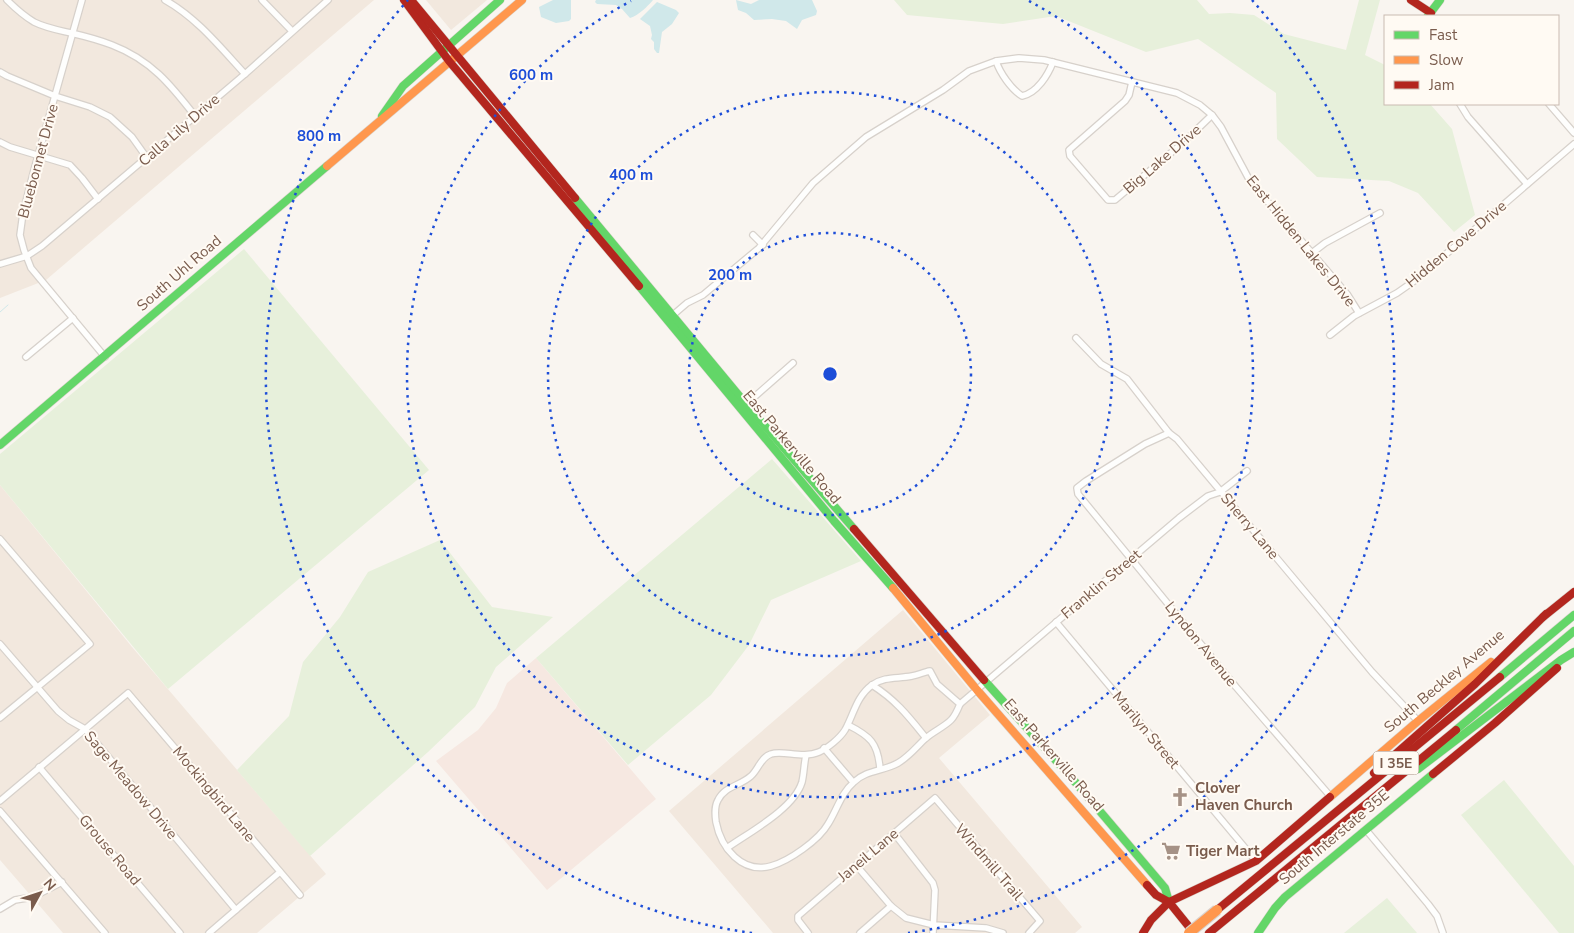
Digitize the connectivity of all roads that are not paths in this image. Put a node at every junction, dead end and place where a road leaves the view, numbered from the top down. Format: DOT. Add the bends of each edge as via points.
graph roads {
  1 [pos="7,0"];
  2 [pos="82,0"];
  3 [pos="165,0"];
  4 [pos="262,0"];
  5 [pos="328,0"];
  6 [pos="404,0"];
  7 [pos="411,0"];
  8 [pos="500,0"];
  9 [pos="522,0"];
  10 [pos="1411,0"];
  11 [pos="1440,0"];
  12 [pos="1431,15"];
  13 [pos="292,31"];
  14 [pos="73,33"];
  15 [pos="445,48"];
  16 [pos="453,58"];
  17 [pos="996,61"];
  18 [pos="1053,62"];
  19 [pos="0,72"];
  20 [pos="245,74"];
  21 [pos="1132,82"];
  22 [pos="55,96"];
  23 [pos="1461,105"];
  24 [pos="1550,105"];
  25 [pos="1212,115"];
  26 [pos="196,116"];
  27 [pos="376,124"];
  28 [pos="1574,133"];
  29 [pos="0,142"];
  30 [pos="1574,144"];
  31 [pos="38,156"];
  32 [pos="147,158"];
  33 [pos="1527,184"];
  34 [pos="98,199"];
  35 [pos="1380,213"];
  36 [pos="753,236"];
  37 [pos="762,244"];
  38 [pos="1312,254"];
  39 [pos="27,256"];
  40 [pos="0,264"];
  41 [pos="1359,314"];
  42 [pos="73,318"];
  43 [pos="670,318"];
  44 [pos="1330,335"];
  45 [pos="1076,338"];
  46 [pos="26,357"];
  47 [pos="105,357"];
  48 [pos="793,363"];
  49 [pos="743,407"];
  50 [pos="1169,433"];
  51 [pos="0,445"];
  52 [pos="1247,471"];
  53 [pos="1220,492"];
  54 [pos="822,499"];
  55 [pos="0,539"];
  56 [pos="1131,559"];
  57 [pos="1574,592"];
  58 [pos="1546,614"];
  59 [pos="1574,615"];
  60 [pos="1056,622"];
  61 [pos="1574,631"];
  62 [pos="0,644"];
  63 [pos="1574,653"];
  64 [pos="986,682"];
  65 [pos="872,685"];
  66 [pos="37,687"];
  67 [pos="977,690"];
  68 [pos="960,704"];
  69 [pos="992,707"];
  70 [pos="0,718"];
  71 [pos="1418,722"];
  72 [pos="848,725"];
  73 [pos="1025,726"];
  74 [pos="85,729"];
  75 [pos="926,738"];
  76 [pos="824,748"];
  77 [pos="806,755"];
  78 [pos="39,767"];
  79 [pos="1063,768"];
  80 [pos="880,769"];
  81 [pos="1054,777"];
  82 [pos="854,782"];
  83 [pos="1331,797"];
  84 [pos="0,801"];
  85 [pos="938,802"];
  86 [pos="1369,803"];
  87 [pos="0,811"];
  88 [pos="1367,831"];
  89 [pos="894,833"];
  90 [pos="1300,843"];
  91 [pos="727,848"];
  92 [pos="1256,861"];
  93 [pos="856,864"];
  94 [pos="1150,870"];
  95 [pos="280,872"];
  96 [pos="1141,878"];
  97 [pos="62,882"];
  98 [pos="300,895"];
  99 [pos="1169,902"];
  100 [pos="891,906"];
  101 [pos="0,909"];
  102 [pos="236,910"];
  103 [pos="934,925"];
  104 [pos="105,933"];
  105 [pos="180,933"];
  106 [pos="210,933"];
  107 [pos="808,933"];
  108 [pos="860,933"];
  109 [pos="933,933"];
  110 [pos="1003,933"];
  111 [pos="1029,933"];
  112 [pos="1143,933"];
  113 [pos="1189,933"];
  114 [pos="1194,933"];
  115 [pos="1209,933"];
  116 [pos="1258,933"];
  117 [pos="1443,933"];
  1 -- 14 [label="street" via="47,28"];
  2 -- 14 [label="street, Bluebonnet Drive"];
  3 -- 20 [label="street" via="196,22"];
  4 -- 13 [label="street"];
  5 -- 13 [label="street, Calla Lily Drive"];
  6 -- 15 [label="main road, East Parkerville Road"];
  7 -- 15 [label="main road, East Parkerville Road"];
  8 -- 15 [label="main road, South Uhl Road"];
  9 -- 16 [label="main road, South Uhl Road"];
  10 -- 12 [label="main road"];
  11 -- 12 [label="main road"];
  13 -- 20 [label="street, Calla Lily Drive"];
  14 -- 22 [label="street, Bluebonnet Drive"];
  14 -- 26 [label="street" via="140,59 168,82"];
  15 -- 16 [label="main road, East Parkerville Road"];
  15 -- 27 [label="main road, South Uhl Road" via="403,86"];
  16 -- 27 [label="main road, South Uhl Road"];
  16 -- 43 [label="main road, East Parkerville Road"];
  17 -- 18 [label="street, East Hidden Lakes Drive" via="1028,58"];
  17 -- 18 [label="street" via="1001,73 1022,96 1045,79"];
  17 -- 37 [label="street, East Hidden Lakes Drive" via="969,71 858,144 804,192"];
  18 -- 21 [label="street, East Hidden Lakes Drive"];
  19 -- 22 [label="street"];
  20 -- 26 [label="street, Calla Lily Drive"];
  21 -- 25 [label="street, East Hidden Lakes Drive" via="1183,95"];
  21 -- 25 [label="street, Big Lake Drive" via="1125,101 1068,152 1106,199 1115,200"];
  22 -- 31 [label="street, Bluebonnet Drive"];
  22 -- 32 [label="street" via="110,117 132,137"];
  23 -- 33 [label="street"];
  24 -- 28 [label="street"];
  25 -- 38 [label="street, East Hidden Lakes Drive" via="1250,181"];
  26 -- 32 [label="street, Calla Lily Drive"];
  27 -- 47 [label="main road, South Uhl Road"];
  29 -- 31 [label="street"];
  30 -- 33 [label="street, Hidden Cove Drive"];
  31 -- 34 [label="street" via="70,165"];
  31 -- 39 [label="street, Bluebonnet Drive" via="20,235"];
  32 -- 34 [label="street, Calla Lily Drive"];
  33 -- 41 [label="street, Hidden Cove Drive" via="1417,279"];
  34 -- 39 [label="street, Calla Lily Drive"];
  35 -- 38 [label="street" via="1325,243"];
  36 -- 37 [label="street"];
  37 -- 43 [label="street, East Hidden Lakes Drive"];
  38 -- 41 [label="street, East Hidden Lakes Drive" via="1347,294"];
  39 -- 40 [label="street, Calla Lily Drive"];
  39 -- 42 [label="street, Bluebonnet Drive" via="31,268"];
  41 -- 44 [label="street, Hidden Cove Drive"];
  42 -- 46 [label="street"];
  42 -- 47 [label="street, Bluebonnet Drive"];
  43 -- 49 [label="main road, East Parkerville Road"];
  45 -- 50 [label="street, Sherry Lane" via="1101,364 1127,379"];
  47 -- 51 [label="main road, South Uhl Road"];
  48 -- 49 [label="street"];
  49 -- 54 [label="main road, East Parkerville Road"];
  50 -- 53 [label="street, Sherry Lane"];
  50 -- 56 [label="street, Lyndon Avenue" via="1101,470 1078,488 1084,503"];
  52 -- 53 [label="street, Franklin Street"];
  53 -- 56 [label="street, Franklin Street" via="1208,496"];
  53 -- 71 [label="street, Sherry Lane"];
  54 -- 64 [label="main road, East Parkerville Road"];
  54 -- 67 [label="main road, East Parkerville Road"];
  55 -- 66 [label="street" via="90,644"];
  56 -- 60 [label="street, Franklin Street"];
  56 -- 83 [label="street, Lyndon Avenue"];
  57 -- 58 [label="main road, South Beckley Avenue"];
  58 -- 71 [label="main road, South Beckley Avenue"];
  58 -- 90 [label="main road" via="1475,684 1328,813"];
  59 -- 90 [label="main road, I 35E"];
  60 -- 64 [label="street, Franklin Street"];
  60 -- 92 [label="street, Marilyn Street"];
  61 -- 86 [label="main road, I 35E"];
  62 -- 66 [label="street, Sage Meadow Drive"];
  63 -- 86 [label="main road"];
  63 -- 88 [label="main road, South Interstate 35E"];
  64 -- 67 [label="street, Franklin Street"];
  64 -- 73 [label="main road, East Parkerville Road"];
  65 -- 68 [label="street" via="886,678 930,671 937,684"];
  65 -- 72 [label="street" via="856,703"];
  65 -- 75 [label="street" via="890,697"];
  66 -- 70 [label="street"];
  66 -- 74 [label="street, Sage Meadow Drive" via="64,716"];
  67 -- 68 [label="street, Franklin Street"];
  67 -- 69 [label="main road, East Parkerville Road"];
  68 -- 75 [label="street, Franklin Street" via="953,719"];
  69 -- 73 [label="main road" via="1018,728"];
  69 -- 81 [label="main road, East Parkerville Road"];
  71 -- 83 [label="main road, South Beckley Avenue"];
  72 -- 76 [label="street"];
  72 -- 80 [label="street" via="874,742"];
  73 -- 79 [label="main road, East Parkerville Road"];
  74 -- 78 [label="street"];
  74 -- 95 [label="street, Mockingbird Lane" via="128,693"];
  74 -- 102 [label="street, Sage Meadow Drive"];
  75 -- 80 [label="street, Franklin Street" via="912,754 897,764"];
  76 -- 77 [label="street"];
  76 -- 82 [label="street"];
  77 -- 91 [label="street" via="801,784 794,796 780,812"];
  77 -- 91 [label="street" via="771,754 749,778 725,790 715,806 715,815 721,840"];
  78 -- 84 [label="street"];
  78 -- 105 [label="street, Grouse Road"];
  79 -- 81 [label="main road"];
  79 -- 94 [label="main road, East Parkerville Road"];
  80 -- 82 [label="street, Franklin Street" via="864,774"];
  81 -- 96 [label="main road, East Parkerville Road"];
  82 -- 91 [label="street" via="823,831 781,862 768,867 750,866 739,861"];
  83 -- 92 [label="main road, South Beckley Avenue"];
  85 -- 89 [label="street, Janeil Lane" via="935,798"];
  85 -- 111 [label="street, Windmill Trail" via="1040,922"];
  86 -- 115 [label="main road, I 35E"];
  87 -- 97 [label="street"];
  88 -- 116 [label="main road, South Interstate 35E" via="1285,897"];
  88 -- 117 [label="street" via="1437,916"];
  89 -- 93 [label="street, Janeil Lane"];
  89 -- 103 [label="street" via="933,883"];
  90 -- 113 [label="main road, I 35E, bridge"];
  92 -- 99 [label="main road, South Beckley Avenue"];
  93 -- 100 [label="street"];
  93 -- 107 [label="street, Janeil Lane" via="798,916"];
  94 -- 96 [label="main road"];
  94 -- 99 [label="main road, East Parkerville Road" via="1166,888"];
  95 -- 98 [label="street, Mockingbird Lane"];
  95 -- 102 [label="street"];
  96 -- 99 [label="main road, East Parkerville Road" via="1156,895"];
  97 -- 101 [label="street"];
  97 -- 104 [label="street"];
  99 -- 112 [label="main road, South Beckley Avenue"];
  99 -- 114 [label="main road, East Parkerville Road"];
  100 -- 103 [label="street" via="906,918"];
  100 -- 108 [label="street"];
  102 -- 106 [label="street"];
  103 -- 109 [label="street"];
  103 -- 110 [label="street" via="986,928"];
}
